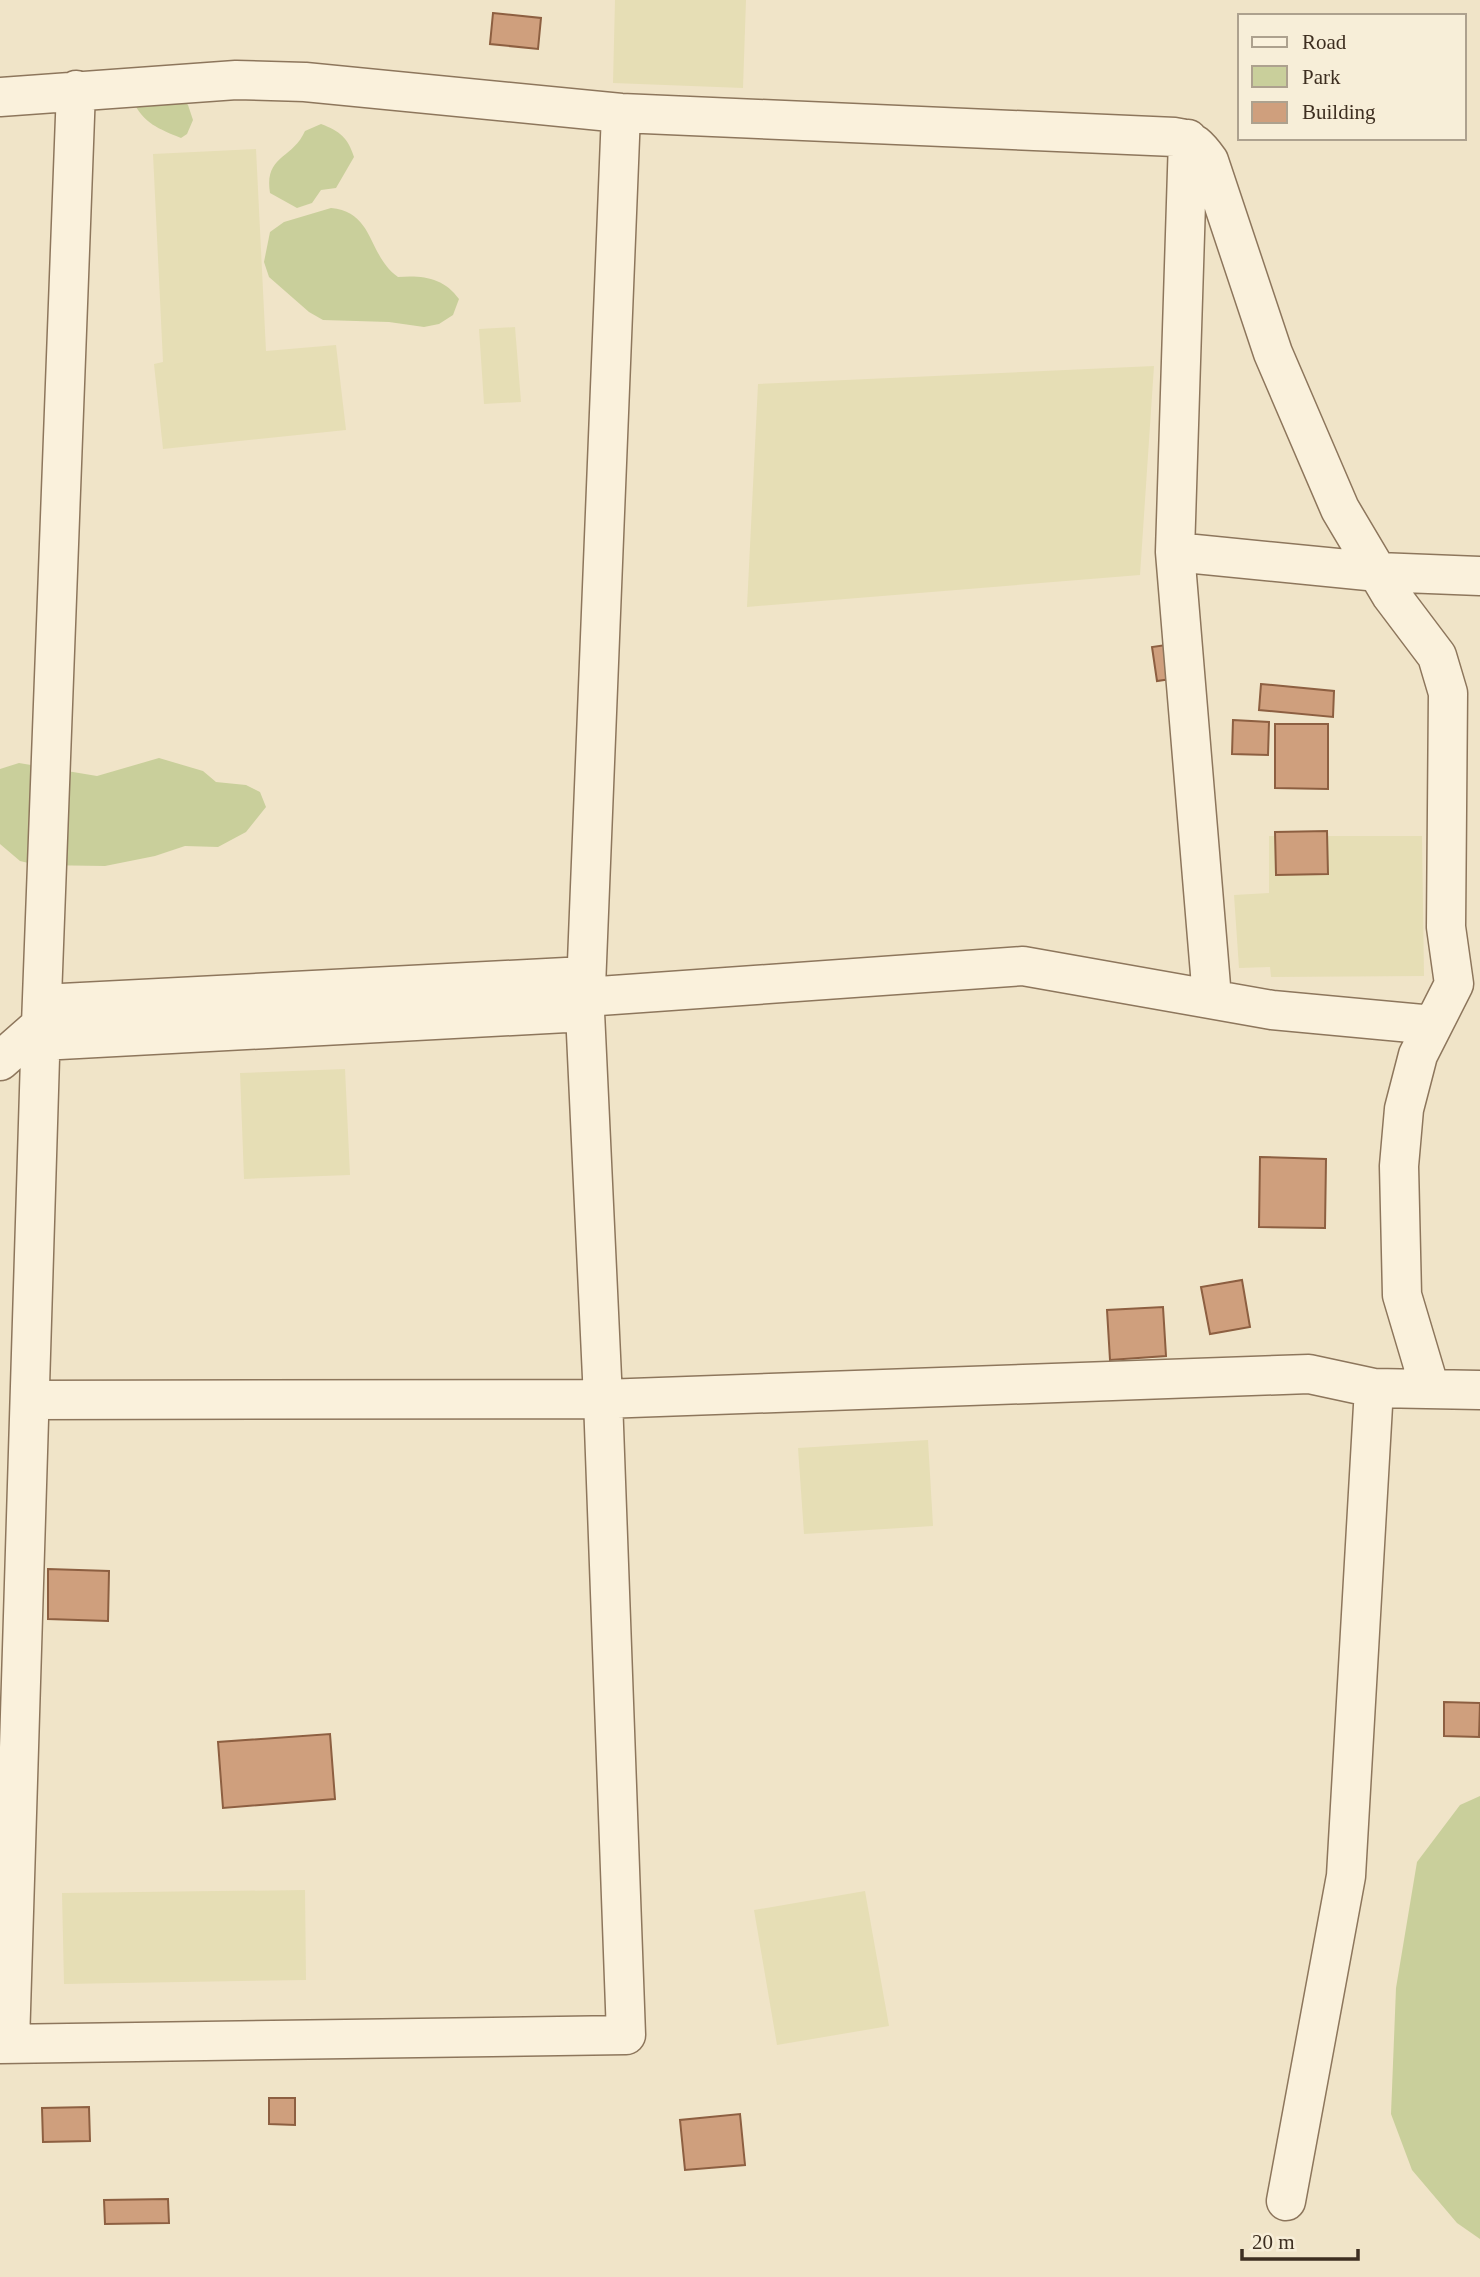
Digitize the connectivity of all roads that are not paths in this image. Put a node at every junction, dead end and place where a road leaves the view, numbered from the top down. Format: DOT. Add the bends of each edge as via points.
graph roads {
  1 [pos="76,89"];
  2 [pos="0,97"];
  3 [pos="621,113"];
  4 [pos="1188,139"];
  5 [pos="1175,552"];
  6 [pos="1378,572"];
  7 [pos="1480,576"];
  8 [pos="1467,984"];
  9 [pos="585,995"];
  10 [pos="1212,998"];
  11 [pos="41,1024"];
  12 [pos="1433,1025"];
  13 [pos="0,1061"];
  14 [pos="1374,1388"];
  15 [pos="1430,1389"];
  16 [pos="1480,1390"];
  17 [pos="603,1399"];
  18 [pos="30,1401"];
  19 [pos="5,2044"];
  20 [pos="1286,2201"];
  1 -- 2 [label="street"];
  1 -- 3 [label="street" via="236,80 306,82"];
  1 -- 11 [label="street"];
  3 -- 4 [label="street"];
  3 -- 9 [label="street"];
  4 -- 5 [label="street"];
  4 -- 6 [label="street" via="1209,161 1273,353 1340,509"];
  5 -- 6 [label="street"];
  5 -- 10 [label="street"];
  6 -- 7 [label="street"];
  6 -- 8 [label="street" via="1437,656 1448,693 1446,927"];
  8 -- 12 [label="street"];
  9 -- 10 [label="street" via="1023,966"];
  9 -- 11 [label="street"];
  9 -- 17 [label="street"];
  10 -- 12 [label="street" via="1272,1010"];
  11 -- 13 [label="street"];
  11 -- 18 [label="street"];
  12 -- 15 [label="street" via="1418,1055 1404,1109 1399,1180 1402,1294"];
  14 -- 15 [label="street"];
  14 -- 17 [label="street" via="1309,1374"];
  14 -- 20 [label="street" via="1346,1876"];
  15 -- 16 [label="street"];
  17 -- 18 [label="street"];
  17 -- 19 [label="street" via="626,2035"];
  18 -- 19 [label="street"];
}
